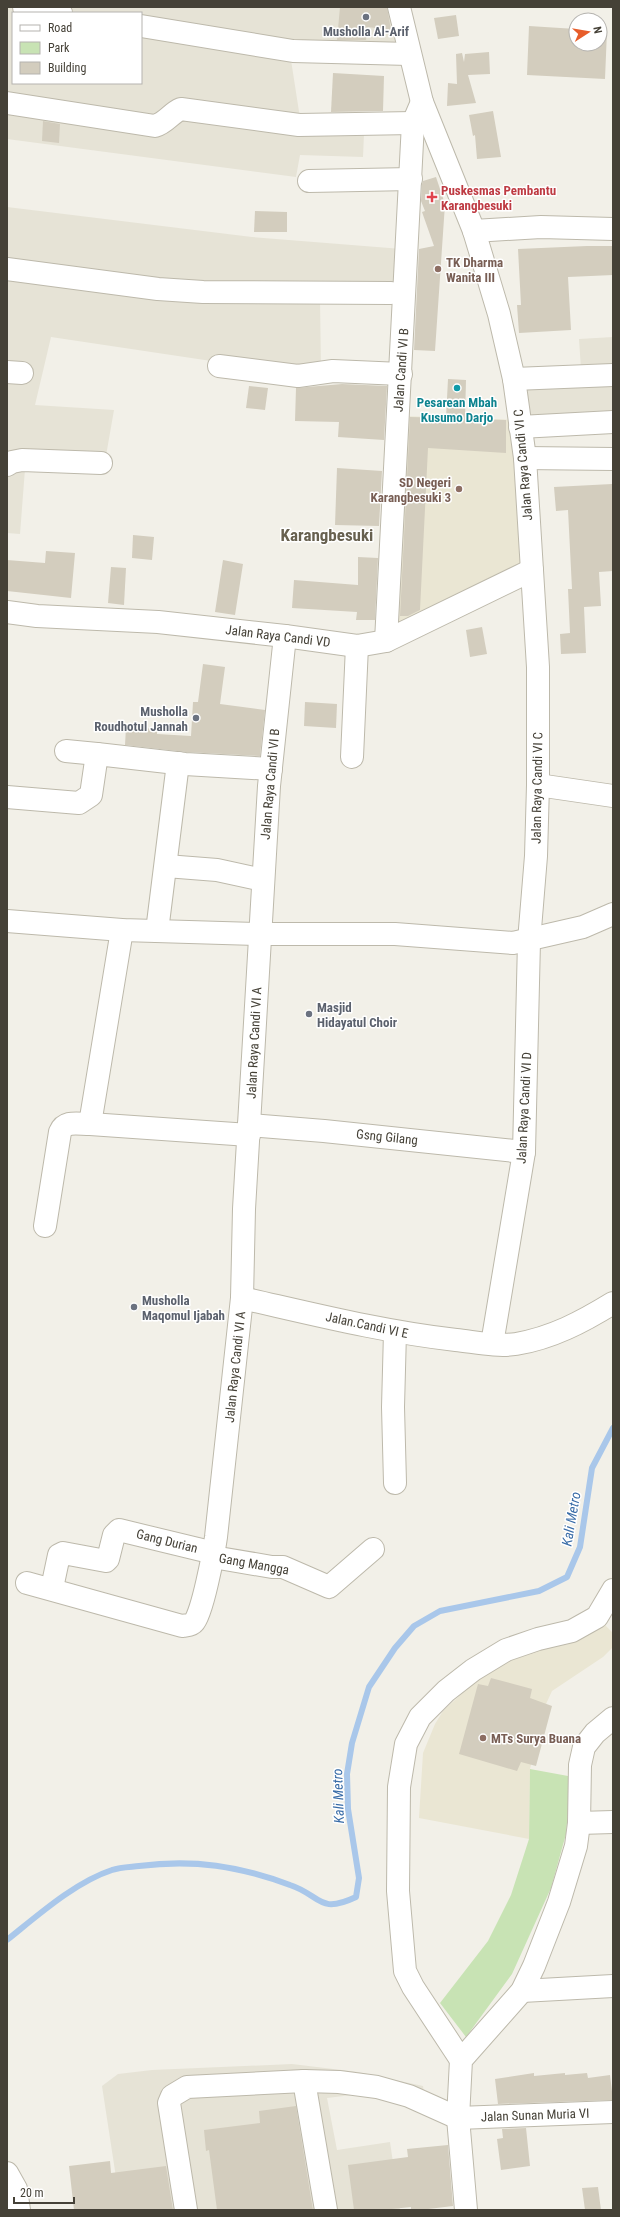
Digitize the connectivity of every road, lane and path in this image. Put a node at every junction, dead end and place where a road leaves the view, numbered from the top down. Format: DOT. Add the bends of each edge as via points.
graph roads {
  1 [pos="24,7"];
  2 [pos="399,7"];
  3 [pos="55,12"];
  4 [pos="142,26"];
  5 [pos="409,54"];
  6 [pos="422,102"];
  7 [pos="7,103"];
  8 [pos="413,123"];
  9 [pos="411,179"];
  10 [pos="309,180"];
  11 [pos="613,229"];
  12 [pos="474,231"];
  13 [pos="7,269"];
  14 [pos="391,293"];
  15 [pos="219,366"];
  16 [pos="401,374"];
  17 [pos="613,376"];
  18 [pos="514,379"];
  19 [pos="613,422"];
  20 [pos="520,427"];
  21 [pos="525,458"];
  22 [pos="613,459"];
  23 [pos="101,463"];
  24 [pos="7,465"];
  25 [pos="532,570"];
  26 [pos="7,612"];
  27 [pos="285,636"];
  28 [pos="386,641"];
  29 [pos="357,646"];
  30 [pos="66,751"];
  31 [pos="97,754"];
  32 [pos="352,757"];
  33 [pos="178,763"];
  34 [pos="271,769"];
  35 [pos="538,785"];
  36 [pos="613,796"];
  37 [pos="7,797"];
  38 [pos="166,866"];
  39 [pos="263,880"];
  40 [pos="613,914"];
  41 [pos="7,920"];
  42 [pos="122,930"];
  43 [pos="157,931"];
  44 [pos="260,934"];
  45 [pos="529,941"];
  46 [pos="90,1124"];
  47 [pos="249,1130"];
  48 [pos="524,1152"];
  49 [pos="45,1226"];
  50 [pos="242,1298"];
  51 [pos="613,1303"];
  52 [pos="396,1332"];
  53 [pos="492,1344"];
  54 [pos="394,1483"];
  55 [pos="374,1549"];
  56 [pos="213,1555"];
  57 [pos="27,1582"];
  58 [pos="52,1588"];
  59 [pos="613,1590"];
  60 [pos="613,1718"];
  61 [pos="613,1822"];
  62 [pos="579,1823"];
  63 [pos="613,1986"];
  64 [pos="522,1991"];
  65 [pos="461,2060"];
  66 [pos="304,2081"];
  67 [pos="613,2112"];
  68 [pos="458,2118"];
  69 [pos="7,2172"];
  70 [pos="19,2210"];
  71 [pos="186,2210"];
  72 [pos="326,2210"];
  73 [pos="466,2210"];
  1 -- 3 [label="street"];
  2 -- 5 [label="street, Jalan Raya Candi VI C"];
  4 -- 5 [label="street" via="293,52"];
  5 -- 6 [label="street, Jalan Raya Candi VI C"];
  6 -- 8 [label="street, Jalan Candi VI B"];
  6 -- 12 [label="street, Jalan Raya Candi VI C"];
  7 -- 8 [label="street" via="154,126 162,124 181,109 299,125"];
  8 -- 9 [label="street, Jalan Candi VI B"];
  9 -- 10 [label="street"];
  9 -- 16 [label="street, Jalan Candi VI B"];
  11 -- 12 [label="street" via="541,227"];
  12 -- 18 [label="street, Jalan Raya Candi VI C" via="499,314"];
  13 -- 14 [label="street" via="158,289 203,292"];
  15 -- 16 [label="street" via="298,376 333,371"];
  16 -- 28 [label="street, Jalan Candi VI B"];
  17 -- 18 [label="street"];
  18 -- 20 [label="street, Jalan Raya Candi VI C"];
  19 -- 20 [label="street"];
  20 -- 21 [label="street, Jalan Raya Candi VI C"];
  21 -- 22 [label="street"];
  21 -- 25 [label="street, Jalan Raya Candi VI C"];
  23 -- 24 [label="street" via="22,460"];
  25 -- 28 [label="street, Jalan Raya Candi VD"];
  25 -- 35 [label="street, Jalan Raya Candi VI C" via="538,667"];
  26 -- 27 [label="street, Jalan Raya Candi VD" via="37,616 158,622"];
  27 -- 29 [label="street, Jalan Raya Candi VD"];
  27 -- 34 [label="street, Jalan Raya Candi VI B"];
  28 -- 29 [label="street, Jalan Raya Candi VD"];
  29 -- 32 [label="street"];
  30 -- 31 [label="street"];
  31 -- 33 [label="street"];
  31 -- 37 [label="street" via="91,795 79,803"];
  33 -- 34 [label="street"];
  33 -- 38 [label="street"];
  34 -- 39 [label="street, Jalan Raya Candi VI B"];
  35 -- 36 [label="street"];
  35 -- 45 [label="street, Jalan Raya Candi VI C" via="536,856"];
  38 -- 39 [label="street" via="217,870"];
  38 -- 43 [label="street"];
  39 -- 44 [label="street, Jalan Raya Candi VI B"];
  40 -- 45 [label="street" via="583,927"];
  41 -- 42 [label="street"];
  42 -- 43 [label="street"];
  42 -- 46 [label="street"];
  43 -- 44 [label="street"];
  44 -- 45 [label="street" via="395,934 513,944"];
  44 -- 47 [label="street, Jalan Raya Candi VI A"];
  45 -- 48 [label="street, Jalan Raya Candi VI D"];
  46 -- 47 [label="street, Gsng Gilang"];
  46 -- 49 [label="street, Gsng Gilang" via="68,1123 60,1132"];
  47 -- 48 [label="street, Gsng Gilang" via="324,1131"];
  47 -- 50 [label="street, Jalan Raya Candi VI A"];
  48 -- 53 [label="street, Jalan Raya Candi VI D"];
  50 -- 52 [label="street, Jalan.Candi VI E"];
  50 -- 56 [label="street, Jalan Raya Candi VI A"];
  51 -- 53 [label="street, Jalan.Candi VI E" via="557,1333 514,1344"];
  52 -- 53 [label="street, Jalan.Candi VI E"];
  52 -- 54 [label="street" via="393,1407"];
  55 -- 56 [label="street, Gang Mangga" via="329,1587 283,1567 265,1566"];
  56 -- 58 [label="street, Gang Durian" via="121,1529 114,1535 107,1560 63,1553 59,1555"];
  56 -- 58 [label="street, Jalan Raya Candi VI A" via="196,1619 189,1625 167,1622"];
  57 -- 58 [label="street, Jalan Raya Candi VI A"];
  59 -- 65 [label="street" via="597,1617 572,1631 538,1638 506,1650 473,1670 446,1691 420,1717 406,1744 400,1787 398,1891 405,1971"];
  60 -- 62 [label="street" via="595,1733 584,1747 580,1765"];
  61 -- 62 [label="street"];
  62 -- 64 [label="street" via="576,1846 560,1902"];
  63 -- 64 [label="street"];
  64 -- 65 [label="street"];
  65 -- 68 [label="street"];
  66 -- 68 [label="street" via="377,2087 409,2096"];
  66 -- 71 [label="street" via="188,2087 172,2096 169,2110"];
  66 -- 72 [label="street"];
  67 -- 68 [label="street, Jalan Sunan Muria VI"];
  68 -- 73 [label="street"];
  69 -- 70 [label="street" via="16,2189"];
}
